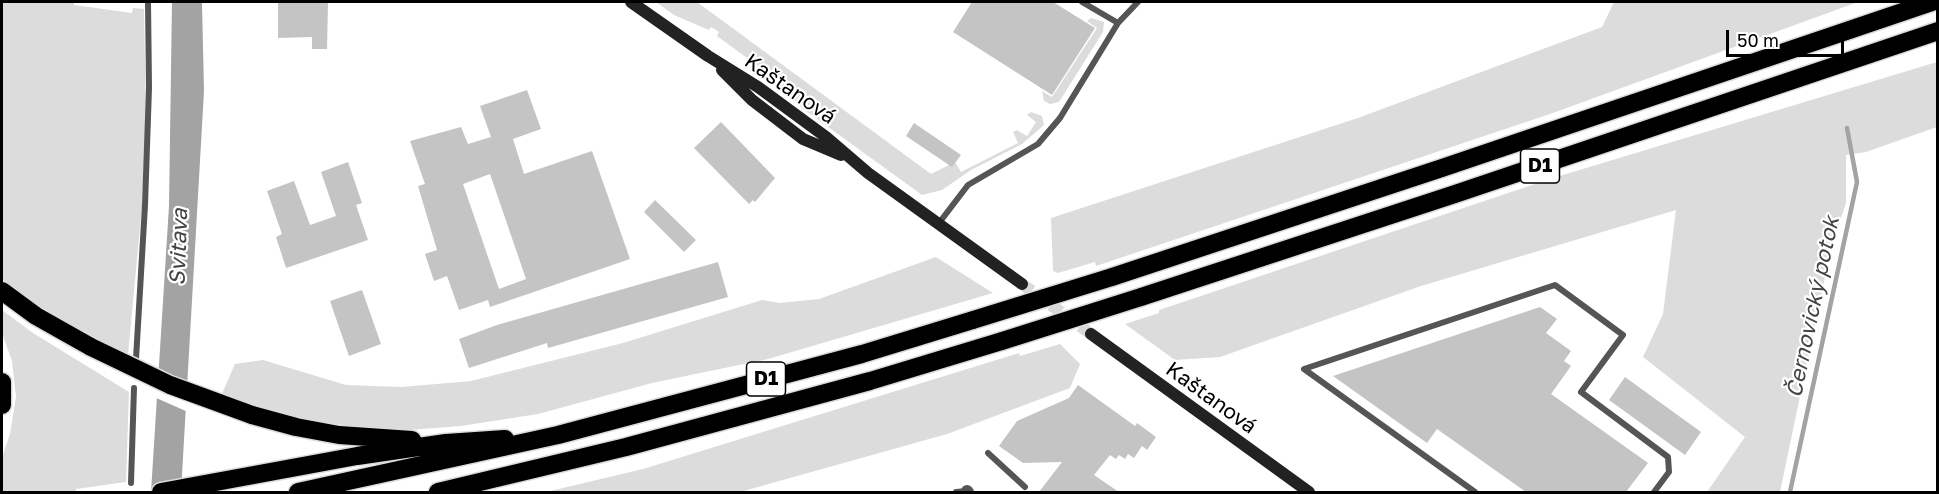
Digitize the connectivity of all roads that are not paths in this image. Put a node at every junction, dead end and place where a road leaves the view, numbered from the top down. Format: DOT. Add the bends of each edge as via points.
graph roads {
  1 [pos="148,2"];
  2 [pos="631,2"];
  3 [pos="1082,2"];
  4 [pos="1138,2"];
  5 [pos="1932,2"];
  6 [pos="1118,23"];
  7 [pos="1938,31"];
  8 [pos="939,224"];
  9 [pos="1022,284"];
  10 [pos="2,291"];
  11 [pos="1091,334"];
  12 [pos="136,359"];
  13 [pos="2,382"];
  14 [pos="134,388"];
  15 [pos="2,405"];
  16 [pos="558,435"];
  17 [pos="446,442"];
  18 [pos="988,453"];
  19 [pos="131,483"];
  20 [pos="1025,487"];
  21 [pos="161,492"];
  22 [pos="298,492"];
  23 [pos="438,492"];
  24 [pos="1308,492"];
  25 [pos="1475,492"];
  26 [pos="1654,492"];
  1 -- 12 [label="lane" via="147,158"];
  2 -- 8 [label="main road, Kaštanová" via="708,56 752,100 803,139 847,157"];
  3 -- 6 [label="lane"];
  4 -- 6 [label="lane"];
  5 -- 16 [label="highway, D1, bridge" via="1112,277 862,354"];
  6 -- 8 [label="lane" via="1060,118 1038,144 968,184"];
  7 -- 23 [label="highway, D1, bridge" via="1002,341 626,447"];
  8 -- 9 [label="main road, Kaštanová"];
  10 -- 17 [label="highway, bridge" via="36,316 91,347 170,384 252,415 339,435"];
  11 -- 24 [label="main road, Kaštanová"];
  13 -- 15 [label="highway"];
  14 -- 19 [label="lane"];
  16 -- 17 [label="highway"];
  16 -- 22 [label="highway, D1"];
  17 -- 21 [label="highway"];
  18 -- 20 [label="lane"];
  25 -- 26 [label="lane" via="1304,369 1555,285 1623,335 1581,392 1668,457 1669,472"];
}
